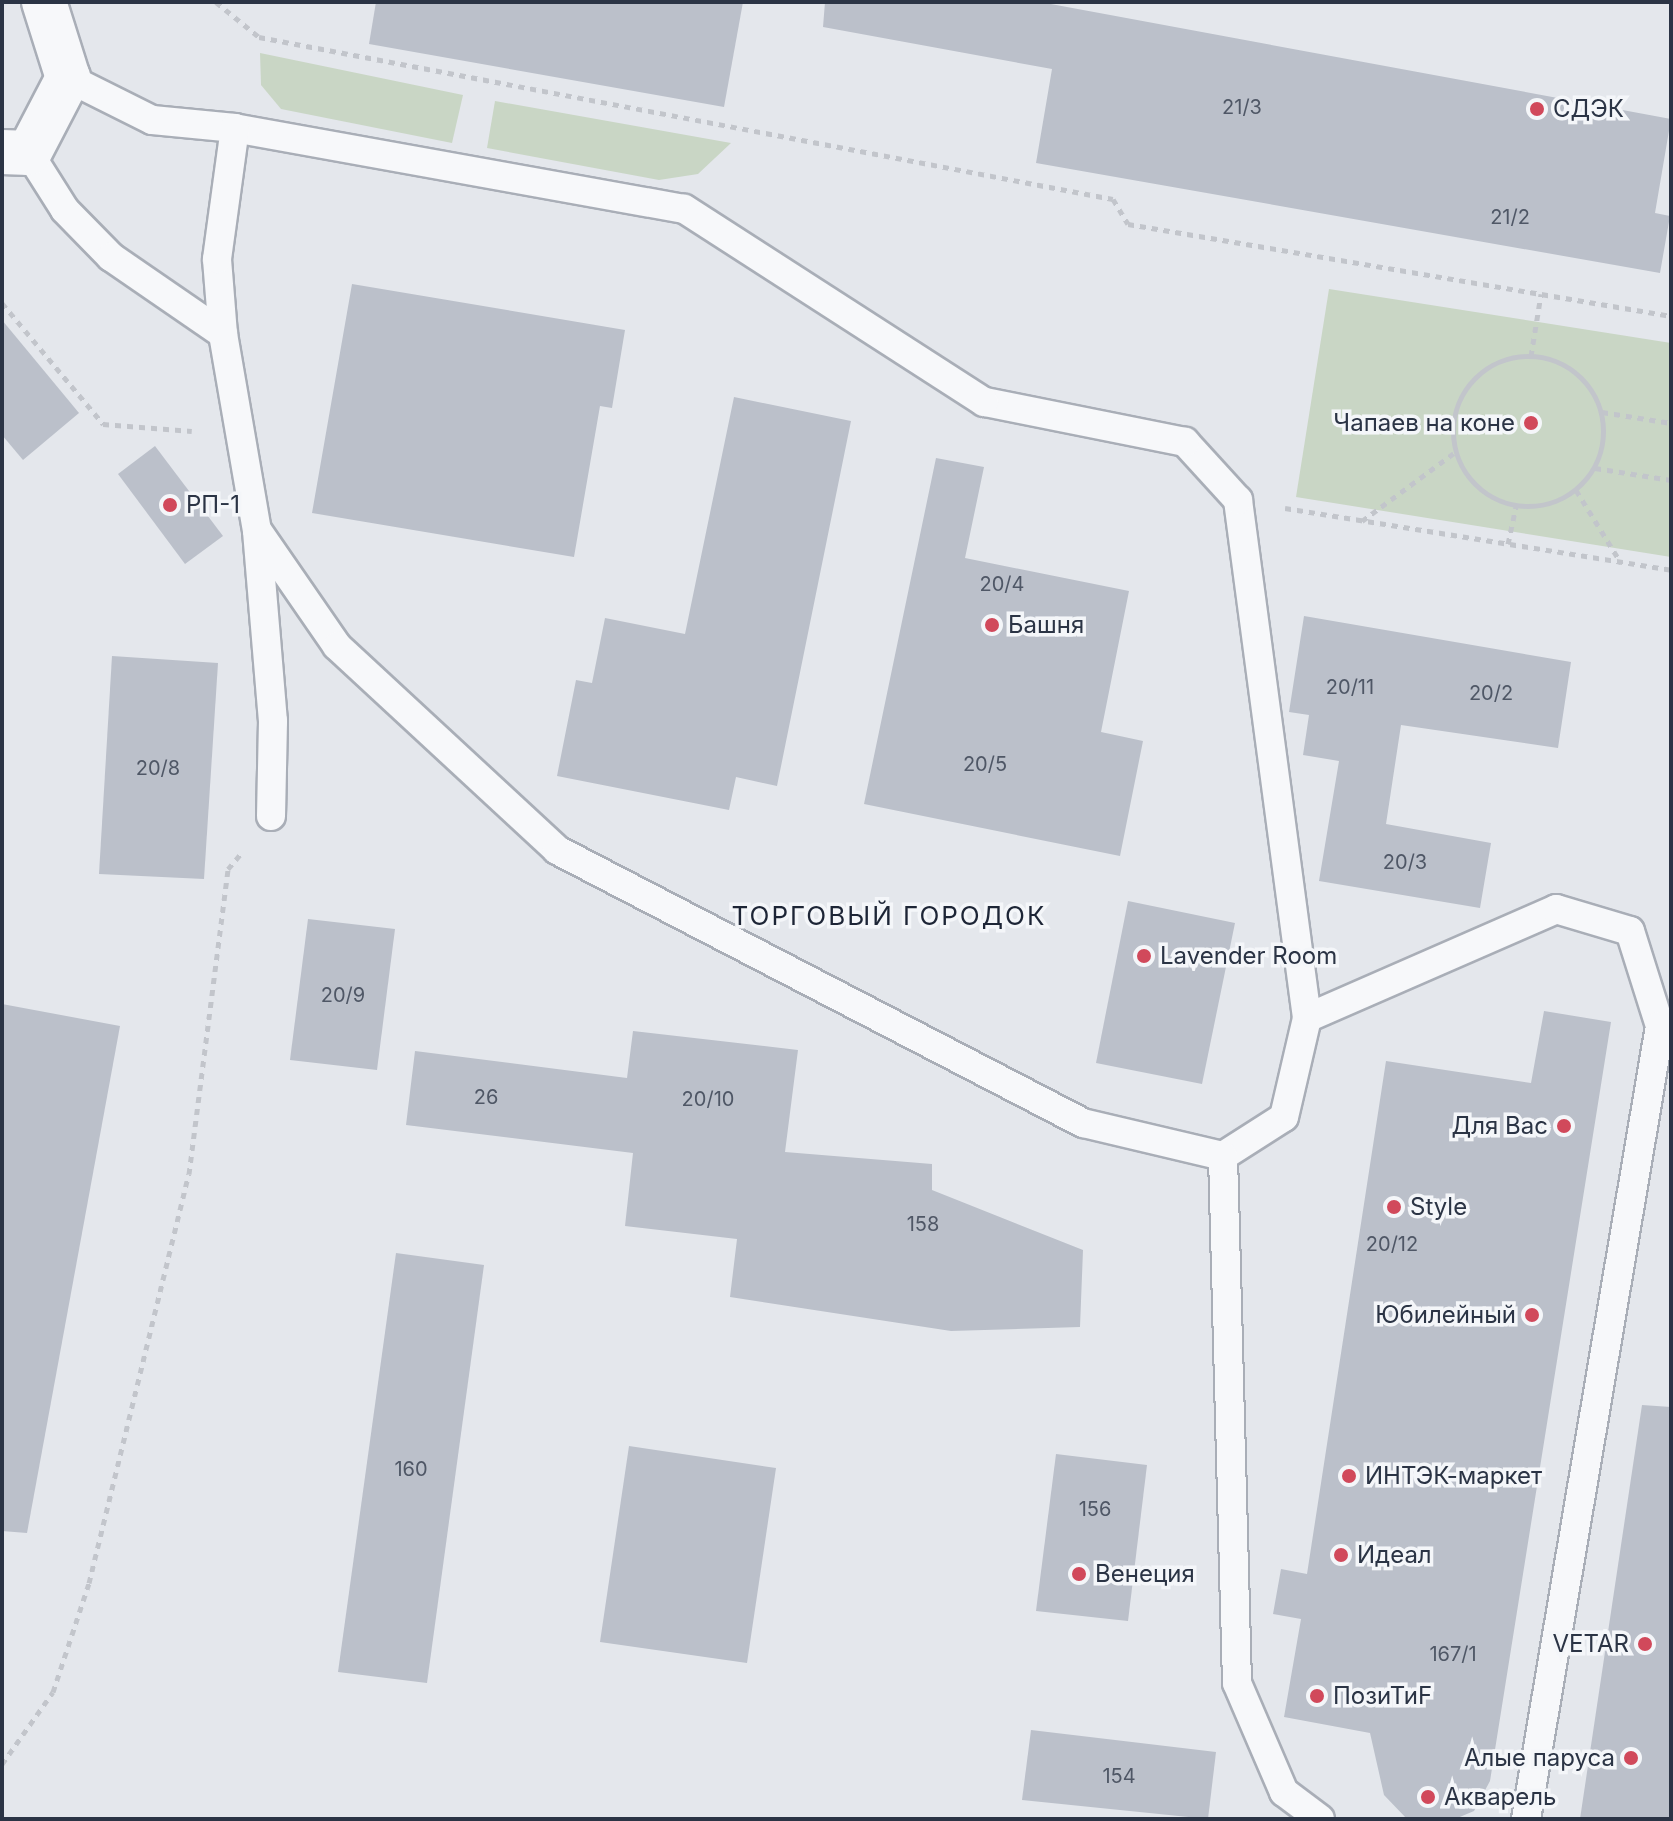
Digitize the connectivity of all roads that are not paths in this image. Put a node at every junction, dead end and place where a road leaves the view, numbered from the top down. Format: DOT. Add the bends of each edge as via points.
graph roads {
  1 [pos="44,2"];
  2 [pos="68,78"];
  3 [pos="235,128"];
  4 [pos="15,152"];
  5 [pos="223,334"];
  6 [pos="257,530"];
  7 [pos="271,816"];
  8 [pos="1307,1018"];
  9 [pos="1223,1156"];
  10 [pos="1320,1819"];
  11 [pos="1526,1819"];
  1 -- 2 [label="street"];
  2 -- 3 [label="lane" via="152,120"];
  2 -- 4 [label="street"];
  3 -- 5 [label="lane" via="217,259"];
  3 -- 8 [label="lane" via="684,209 984,402 1185,442 1238,500"];
  4 -- 5 [label="lane" via="111,257"];
  5 -- 6 [label="lane"];
  6 -- 7 [label="lane" via="273,721"];
  6 -- 9 [label="lane" via="337,646 557,850 1083,1123"];
  8 -- 9 [label="lane" via="1284,1117"];
  8 -- 11 [label="lane" via="1556,909 1630,931 1660,1026"];
  9 -- 10 [label="lane" via="1237,1683 1284,1792"];
}
